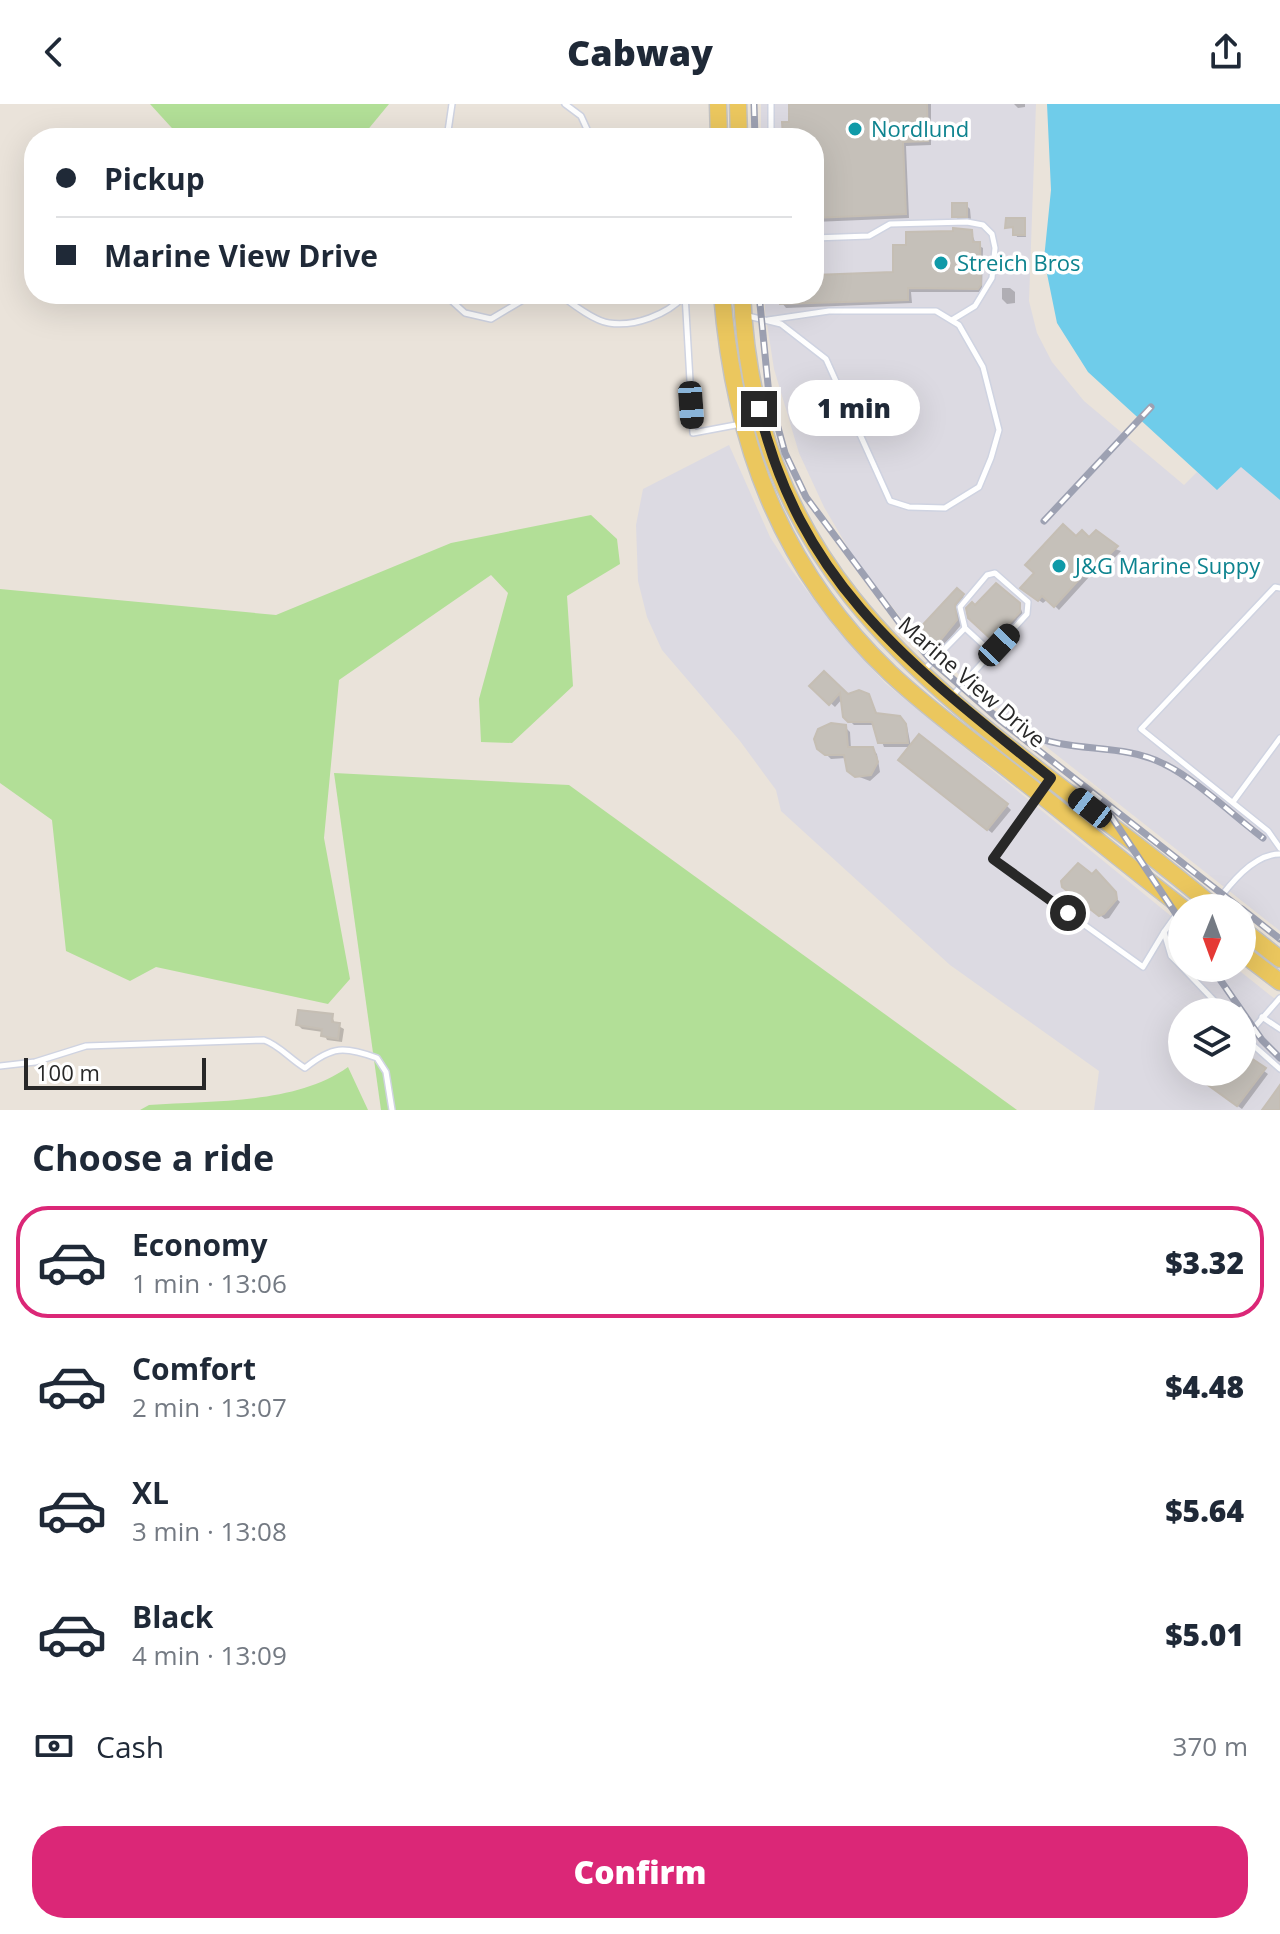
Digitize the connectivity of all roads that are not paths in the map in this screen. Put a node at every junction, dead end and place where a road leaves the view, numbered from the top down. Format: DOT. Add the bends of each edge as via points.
graph roads {
  1 [pos="452,104"];
  2 [pos="565,104"];
  3 [pos="718,104"];
  4 [pos="738,104"];
  5 [pos="771,104"];
  6 [pos="448,128"];
  7 [pos="586,128"];
  8 [pos="719,128"];
  9 [pos="739,128"];
  10 [pos="771,128"];
  11 [pos="824,238"];
  12 [pos="455,304"];
  13 [pos="516,304"];
  14 [pos="576,304"];
  15 [pos="677,304"];
  16 [pos="686,304"];
  17 [pos="723,304"];
  18 [pos="742,304"];
  19 [pos="743,315"];
  20 [pos="768,320"];
  21 [pos="952,320"];
  22 [pos="742,424"];
  23 [pos="1280,588"];
  24 [pos="965,628"];
  25 [pos="991,652"];
  26 [pos="921,673"];
  27 [pos="950,698"];
  28 [pos="1280,738"];
  29 [pos="1051,778"];
  30 [pos="1040,794"];
  31 [pos="1233,802"];
  32 [pos="1280,851"];
  33 [pos="1198,894"];
  34 [pos="1224,894"];
  35 [pos="1168,896"];
  36 [pos="1168,927"];
  37 [pos="1164,932"];
  38 [pos="1256,940"];
  39 [pos="1168,946"];
  40 [pos="1280,959"];
  41 [pos="1256,964"];
  42 [pos="1196,982"];
  43 [pos="1280,982"];
  44 [pos="1211,998"];
  45 [pos="1280,998"];
  46 [pos="1262,1017"];
  47 [pos="1256,1023"];
  48 [pos="1280,1029"];
  49 [pos="1256,1048"];
  50 [pos="0,1066"];
  51 [pos="1280,1069"];
  52 [pos="392,1110"];
  1 -- 6 [label="lane"];
  2 -- 7 [label="lane"];
  3 -- 8 [label="main road"];
  4 -- 9 [label="main road"];
  5 -- 10 [label="lane"];
  11 -- 21 [label="lane" via="869,236 890,224 983,225 995,248 992,278 975,306"];
  12 -- 13 [label="lane" via="465,313 491,319"];
  14 -- 15 [label="lane" via="607,323 642,320"];
  16 -- 22 [label="lane" via="693,433"];
  17 -- 22 [label="main road, Marine View Drive"];
  18 -- 19 [label="main road, Marine View Drive"];
  19 -- 20 [label="lane"];
  19 -- 26 [label="main road, Marine View Drive" via="766,437 788,498 845,592"];
  20 -- 21 [label="lane" via="829,311 936,311"];
  20 -- 21 [label="lane" via="826,359 890,501 945,508 979,487 999,430 983,367"];
  22 -- 30 [label="main road, Marine View Drive" via="785,534 851,633 921,700"];
  23 -- 31 [label="lane" via="1244,617 1141,729"];
  24 -- 25 [label="lane"];
  24 -- 25 [label="lane" via="961,604 987,575 1000,574 1024,596 1029,609"];
  24 -- 26 [label="lane"];
  25 -- 27 [label="lane"];
  26 -- 27 [label="main road, Marine View Drive"];
  27 -- 29 [label="main road, Marine View Drive"];
  28 -- 31 [label="lane"];
  29 -- 30 [label="lane"];
  29 -- 33 [label="main road, Marine View Drive"];
  30 -- 35 [label="main road, Marine View Drive"];
  30 -- 37 [label="lane" via="993,859 1143,967"];
  31 -- 32 [label="lane" via="1268,831"];
  32 -- 34 [label="lane" via="1237,878"];
  36 -- 37 [label="lane"];
  37 -- 39 [label="lane"];
  38 -- 40 [label="main road"];
  41 -- 43 [label="main road"];
  42 -- 44 [label="lane"];
  45 -- 46 [label="lane"];
  46 -- 47 [label="lane"];
  46 -- 48 [label="lane"];
  49 -- 51 [label="lane"];
  50 -- 52 [label="lane" via="35,1062 86,1046 264,1040 305,1068 326,1051 377,1058 386,1072"];
}
